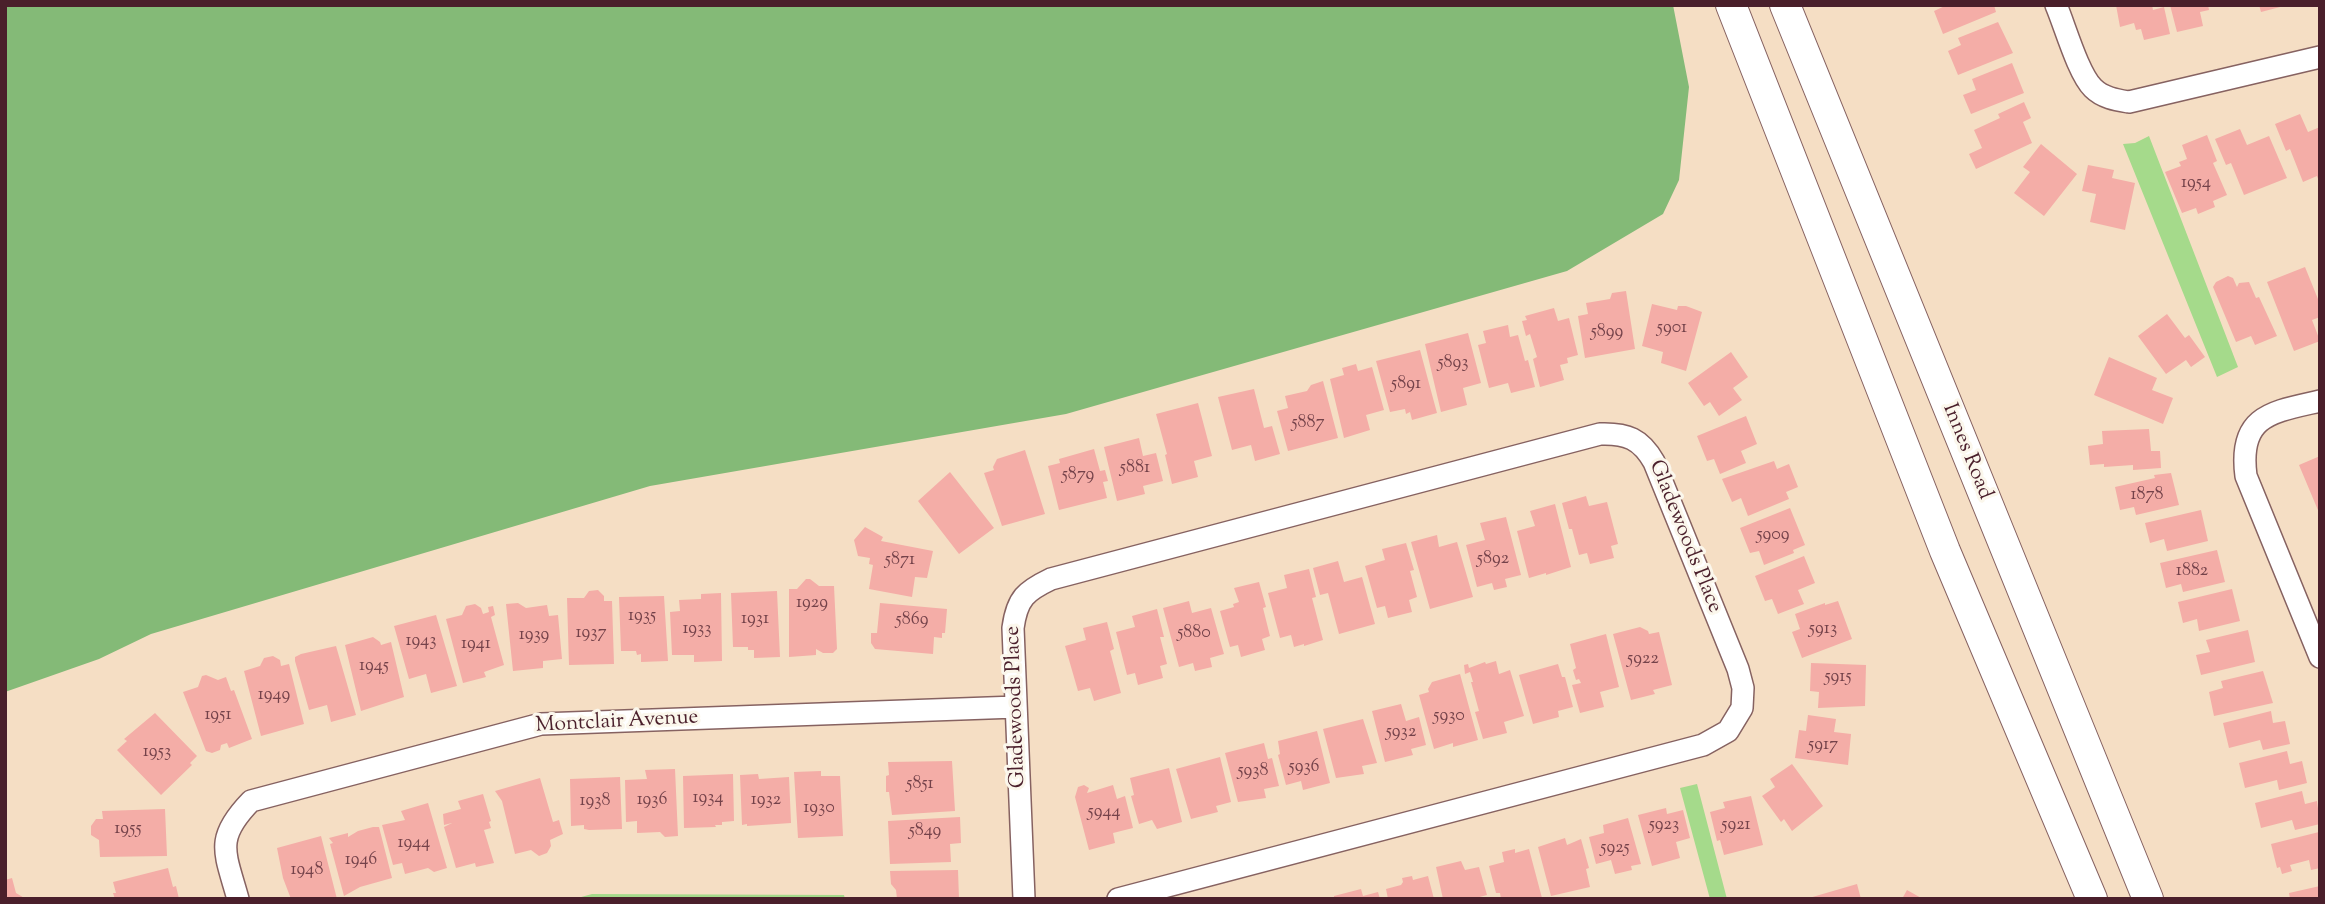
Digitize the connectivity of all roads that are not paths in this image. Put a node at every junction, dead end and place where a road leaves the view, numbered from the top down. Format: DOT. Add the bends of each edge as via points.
graph roads {
  1 [pos="1731,5"];
  2 [pos="1785,5"];
  3 [pos="2056,5"];
  4 [pos="2320,57"];
  5 [pos="2320,401"];
  6 [pos="2320,657"];
  7 [pos="1016,707"];
  8 [pos="238,899"];
  9 [pos="1024,899"];
  10 [pos="1118,899"];
  11 [pos="2092,899"];
  12 [pos="2148,899"];
  1 -- 11 [label="main road" via="1945,551"];
  2 -- 12 [label="main road, Innes Road"];
  3 -- 4 [label="street" via="2093,88 2110,99 2129,103"];
  5 -- 6 [label="street" via="2272,412 2253,427 2243,458"];
  7 -- 8 [label="street, Montclair Avenue" via="541,724 251,801 226,835 225,850"];
  7 -- 9 [label="street, Gladewoods Place"];
  7 -- 10 [label="street, Gladewoods Place" via="1015,612 1030,589 1051,579 1600,434 1631,438 1646,448 1654,462 1738,669 1742,708 1728,731 1703,745"];
}
